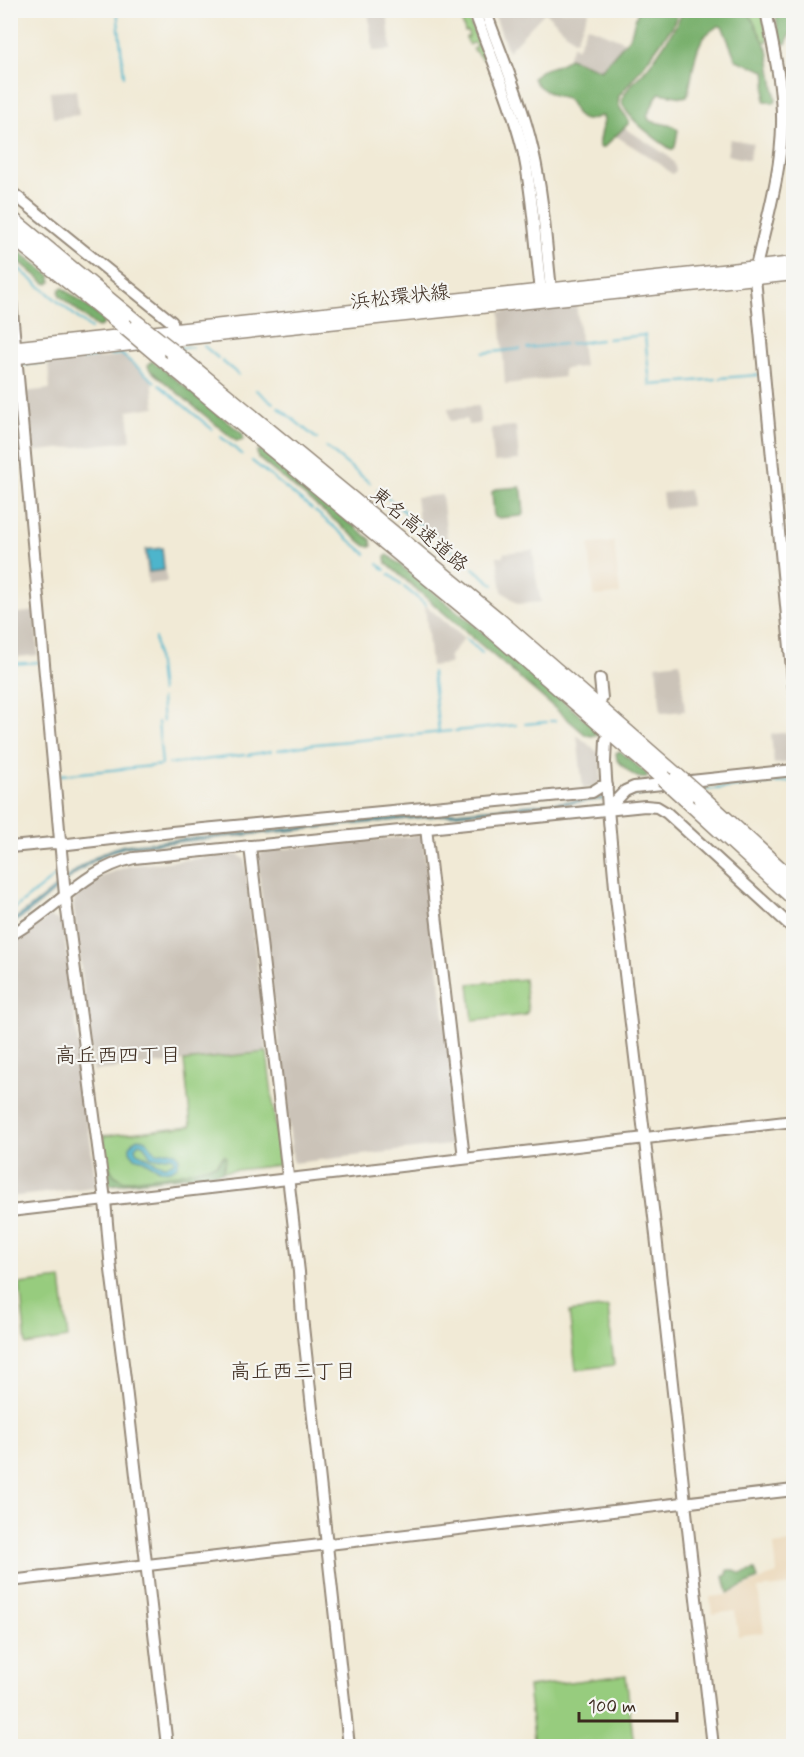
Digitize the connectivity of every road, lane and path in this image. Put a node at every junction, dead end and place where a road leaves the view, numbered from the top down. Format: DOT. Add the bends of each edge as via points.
graph roads {
  1 [pos="474,10"];
  2 [pos="485,10"];
  3 [pos="766,10"];
  4 [pos="10,191"];
  5 [pos="10,218"];
  6 [pos="10,234"];
  7 [pos="794,263"];
  8 [pos="755,273"];
  9 [pos="794,274"];
  10 [pos="10,288"];
  11 [pos="547,295"];
  12 [pos="173,330"];
  13 [pos="13,353"];
  14 [pos="600,679"];
  15 [pos="794,690"];
  16 [pos="602,698"];
  17 [pos="606,740"];
  18 [pos="794,770"];
  19 [pos="671,778"];
  20 [pos="692,797"];
  21 [pos="609,799"];
  22 [pos="426,828"];
  23 [pos="61,844"];
  24 [pos="250,846"];
  25 [pos="10,848"];
  26 [pos="794,882"];
  27 [pos="64,886"];
  28 [pos="794,898"];
  29 [pos="794,928"];
  30 [pos="10,935"];
  31 [pos="794,1121"];
  32 [pos="644,1137"];
  33 [pos="464,1158"];
  34 [pos="288,1179"];
  35 [pos="105,1200"];
  36 [pos="10,1211"];
  37 [pos="794,1490"];
  38 [pos="685,1503"];
  39 [pos="327,1544"];
  40 [pos="146,1566"];
  41 [pos="10,1581"];
  42 [pos="167,1746"];
  43 [pos="349,1746"];
  44 [pos="713,1746"];
  1 -- 11 [label="street" via="521,142"];
  2 -- 11 [label="street" via="533,150 540,189"];
  3 -- 8 [label="street" via="780,91 782,134"];
  4 -- 12 [label="street" via="172,322"];
  5 -- 19 [label="highway, 東名高速道路, bridge" via="498,620"];
  6 -- 19 [label="highway, 東名高速道路, bridge"];
  7 -- 8 [label="main road, 浜松環状線"];
  8 -- 9 [label="main road, 浜松環状線"];
  8 -- 11 [label="main road, 浜松環状線"];
  8 -- 15 [label="street"];
  10 -- 13 [label="street"];
  11 -- 12 [label="main road, 浜松環状線"];
  11 -- 13 [label="main road, 浜松環状線"];
  12 -- 13 [label="main road, 浜松環状線"];
  13 -- 23 [label="street"];
  14 -- 16 [label="street"];
  17 -- 21 [label="street"];
  18 -- 21 [label="street" via="639,786"];
  19 -- 20 [label="highway, 東名高速道路, bridge"];
  20 -- 26 [label="highway, 東名高速道路"];
  20 -- 28 [label="highway, 東名高速道路"];
  21 -- 22 [label="street"];
  21 -- 23 [label="street" via="600,787 592,792"];
  21 -- 29 [label="street" via="662,810"];
  21 -- 32 [label="street" via="617,909"];
  22 -- 24 [label="street"];
  22 -- 33 [label="street"];
  23 -- 25 [label="street"];
  23 -- 27 [label="street"];
  24 -- 27 [label="street" via="127,860"];
  24 -- 34 [label="street"];
  27 -- 30 [label="street" via="32,922"];
  27 -- 35 [label="street"];
  31 -- 32 [label="street"];
  32 -- 33 [label="street"];
  32 -- 38 [label="street"];
  33 -- 34 [label="street"];
  34 -- 35 [label="street"];
  34 -- 39 [label="street"];
  35 -- 36 [label="street"];
  35 -- 40 [label="street"];
  37 -- 38 [label="street"];
  38 -- 39 [label="street"];
  38 -- 44 [label="street"];
  39 -- 40 [label="street"];
  39 -- 43 [label="street"];
  40 -- 41 [label="street"];
  40 -- 42 [label="street"];
}
